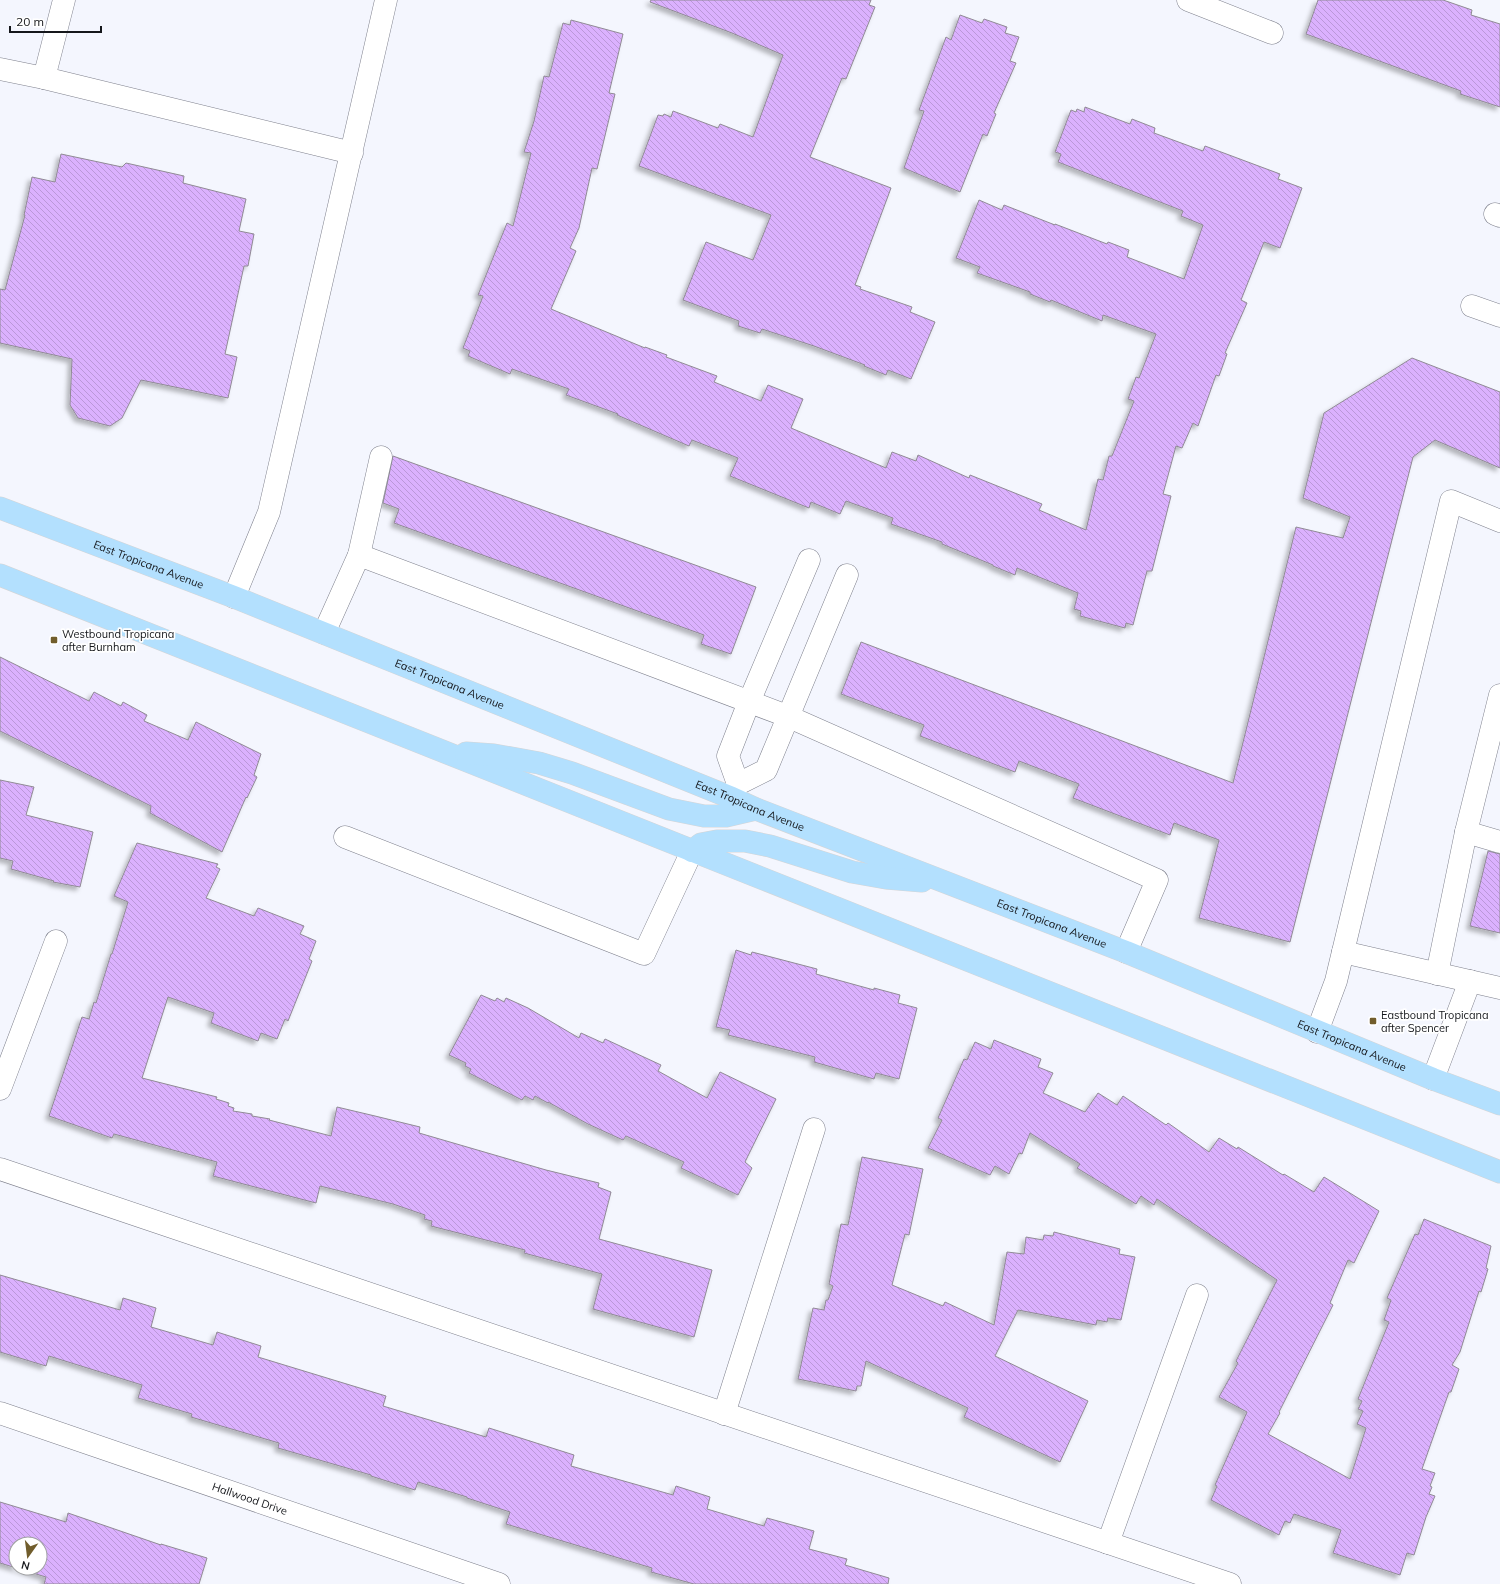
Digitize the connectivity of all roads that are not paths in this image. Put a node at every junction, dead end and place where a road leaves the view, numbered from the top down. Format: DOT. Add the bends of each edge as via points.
graph roads {
  1 [pos="64,0"];
  2 [pos="386,0"];
  3 [pos="1188,0"];
  4 [pos="1272,33"];
  5 [pos="0,69"];
  6 [pos="44,78"];
  7 [pos="352,153"];
  8 [pos="1472,306"];
  9 [pos="1500,316"];
  10 [pos="381,457"];
  11 [pos="0,508"];
  12 [pos="1500,521"];
  13 [pos="359,555"];
  14 [pos="809,560"];
  15 [pos="0,575"];
  16 [pos="847,575"];
  17 [pos="234,597"];
  18 [pos="324,633"];
  19 [pos="1500,695"];
  20 [pos="749,702"];
  21 [pos="788,716"];
  22 [pos="447,752"];
  23 [pos="735,791"];
  24 [pos="756,809"];
  25 [pos="1466,832"];
  26 [pos="345,837"];
  27 [pos="1500,842"];
  28 [pos="692,851"];
  29 [pos="947,884"];
  30 [pos="56,941"];
  31 [pos="1126,952"];
  32 [pos="1343,952"];
  33 [pos="1437,974"];
  34 [pos="1470,981"];
  35 [pos="1500,988"];
  36 [pos="1317,1032"];
  37 [pos="1433,1079"];
  38 [pos="0,1089"];
  39 [pos="1500,1104"];
  40 [pos="814,1129"];
  41 [pos="0,1169"];
  42 [pos="1500,1172"];
  43 [pos="1196,1295"];
  44 [pos="0,1413"];
  45 [pos="724,1414"];
  46 [pos="1108,1543"];
  47 [pos="500,1584"];
  48 [pos="1230,1584"];
  1 -- 6 [label="street"];
  2 -- 7 [label="street"];
  3 -- 4 [label="street"];
  5 -- 6 [label="street"];
  6 -- 7 [label="street"];
  7 -- 17 [label="street" via="269,512"];
  8 -- 9 [label="street"];
  10 -- 13 [label="street"];
  11 -- 17 [label="main road, East Tropicana Avenue"];
  12 -- 32 [label="street" via="1451,501"];
  13 -- 18 [label="street"];
  13 -- 20 [label="street"];
  14 -- 20 [label="street"];
  15 -- 22 [label="main road"];
  16 -- 21 [label="street"];
  17 -- 18 [label="main road, East Tropicana Avenue"];
  18 -- 23 [label="main road, East Tropicana Avenue"];
  19 -- 25 [label="street"];
  20 -- 21 [label="street"];
  20 -- 23 [label="street" via="728,756"];
  21 -- 23 [label="street" via="766,770"];
  21 -- 31 [label="street" via="1157,880"];
  22 -- 24 [label="main road" via="494,755 539,763 669,809 704,816 726,816"];
  22 -- 28 [label="main road"];
  23 -- 24 [label="main road, East Tropicana Avenue"];
  24 -- 29 [label="main road, East Tropicana Avenue"];
  25 -- 27 [label="street"];
  25 -- 33 [label="street"];
  26 -- 28 [label="street" via="644,954"];
  28 -- 29 [label="main road" via="701,844 744,841 770,846 852,872"];
  28 -- 42 [label="main road"];
  29 -- 31 [label="main road, East Tropicana Avenue"];
  30 -- 38 [label="street"];
  31 -- 36 [label="main road, East Tropicana Avenue"];
  32 -- 33 [label="street"];
  32 -- 36 [label="street" via="1336,981"];
  33 -- 34 [label="street"];
  34 -- 35 [label="street"];
  34 -- 37 [label="street"];
  36 -- 37 [label="main road, East Tropicana Avenue"];
  37 -- 39 [label="main road, East Tropicana Avenue"];
  40 -- 45 [label="street"];
  41 -- 45 [label="street"];
  43 -- 46 [label="street"];
  44 -- 47 [label="street, Hallwood Drive"];
  45 -- 46 [label="street"];
  46 -- 48 [label="street"];
}
